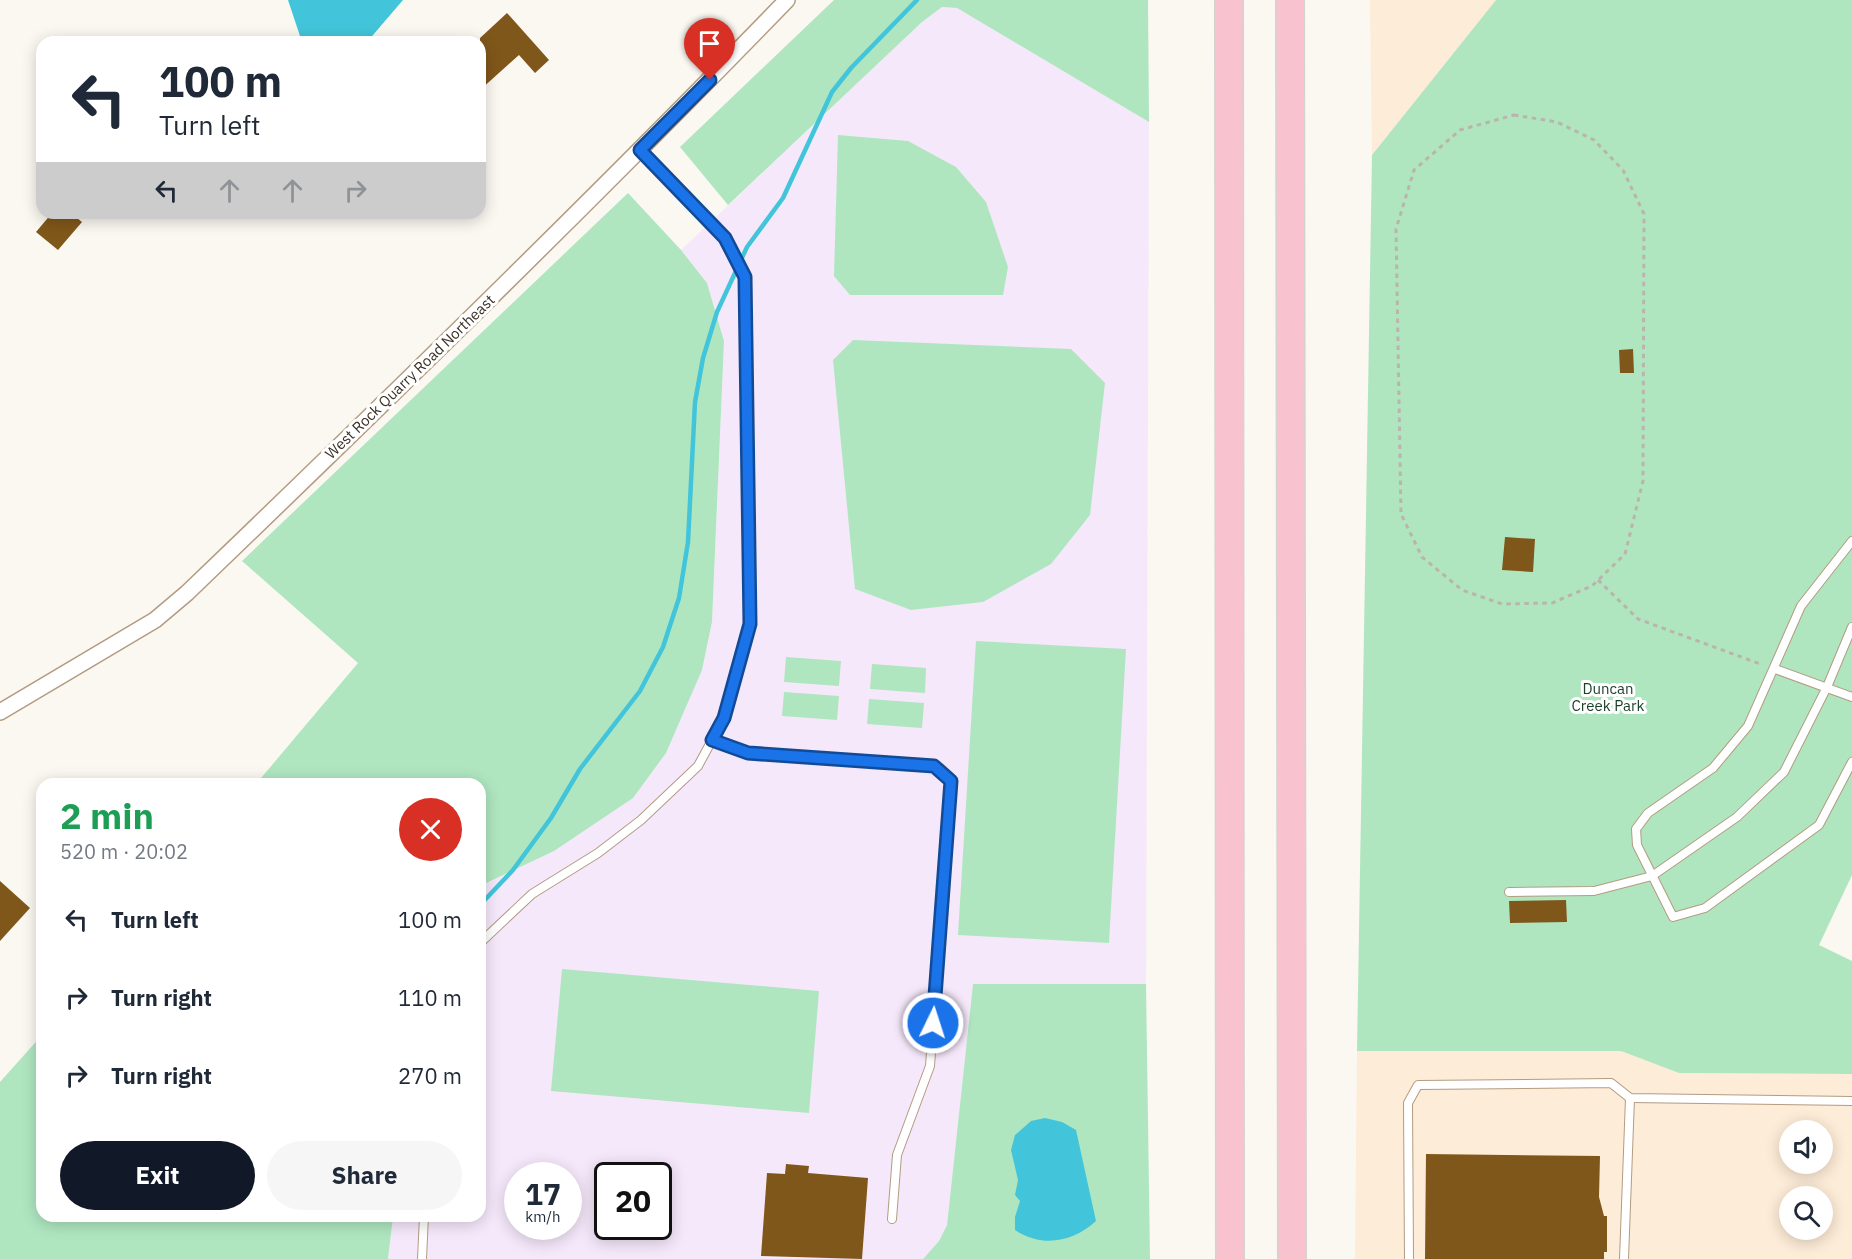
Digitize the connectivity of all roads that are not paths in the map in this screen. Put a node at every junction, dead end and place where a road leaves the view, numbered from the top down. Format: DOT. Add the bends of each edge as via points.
graph roads {
  1 [pos="787,0"];
  2 [pos="1229,0"];
  3 [pos="1290,0"];
  4 [pos="640,150"];
  5 [pos="1852,542"];
  6 [pos="1852,627"];
  7 [pos="1775,669"];
  8 [pos="1827,687"];
  9 [pos="1852,697"];
  10 [pos="0,712"];
  11 [pos="712,740"];
  12 [pos="1852,762"];
  13 [pos="1652,876"];
  14 [pos="1509,892"];
  15 [pos="486,937"];
  16 [pos="1630,1098"];
  17 [pos="1852,1101"];
  18 [pos="892,1219"];
  19 [pos="424,1222"];
  20 [pos="422,1259"];
  21 [pos="1230,1259"];
  22 [pos="1292,1259"];
  23 [pos="1409,1259"];
  24 [pos="1624,1259"];
  1 -- 4 [label="street, West Rock Quarry Road Northeast"];
  2 -- 21 [label="highway"];
  3 -- 22 [label="highway"];
  4 -- 10 [label="street, West Rock Quarry Road Northeast" via="187,592 154,620"];
  4 -- 11 [label="lane" via="725,238 745,277 750,624 724,718"];
  5 -- 7 [label="lane" via="1801,606"];
  6 -- 8 [label="lane"];
  7 -- 8 [label="lane"];
  7 -- 13 [label="lane" via="1748,726 1713,768 1648,813 1636,829 1637,845"];
  8 -- 9 [label="lane"];
  8 -- 13 [label="lane" via="1784,772 1737,817"];
  11 -- 15 [label="lane" via="698,766 641,820 598,853 532,894"];
  11 -- 18 [label="lane" via="748,753 934,766 951,781 930,1066 897,1155"];
  12 -- 13 [label="lane" via="1819,825 1705,908 1673,917"];
  13 -- 14 [label="lane" via="1594,891"];
  16 -- 17 [label="lane"];
  16 -- 23 [label="lane" via="1611,1083 1418,1085 1408,1103"];
  16 -- 24 [label="lane"];
  19 -- 20 [label="lane"];
}
